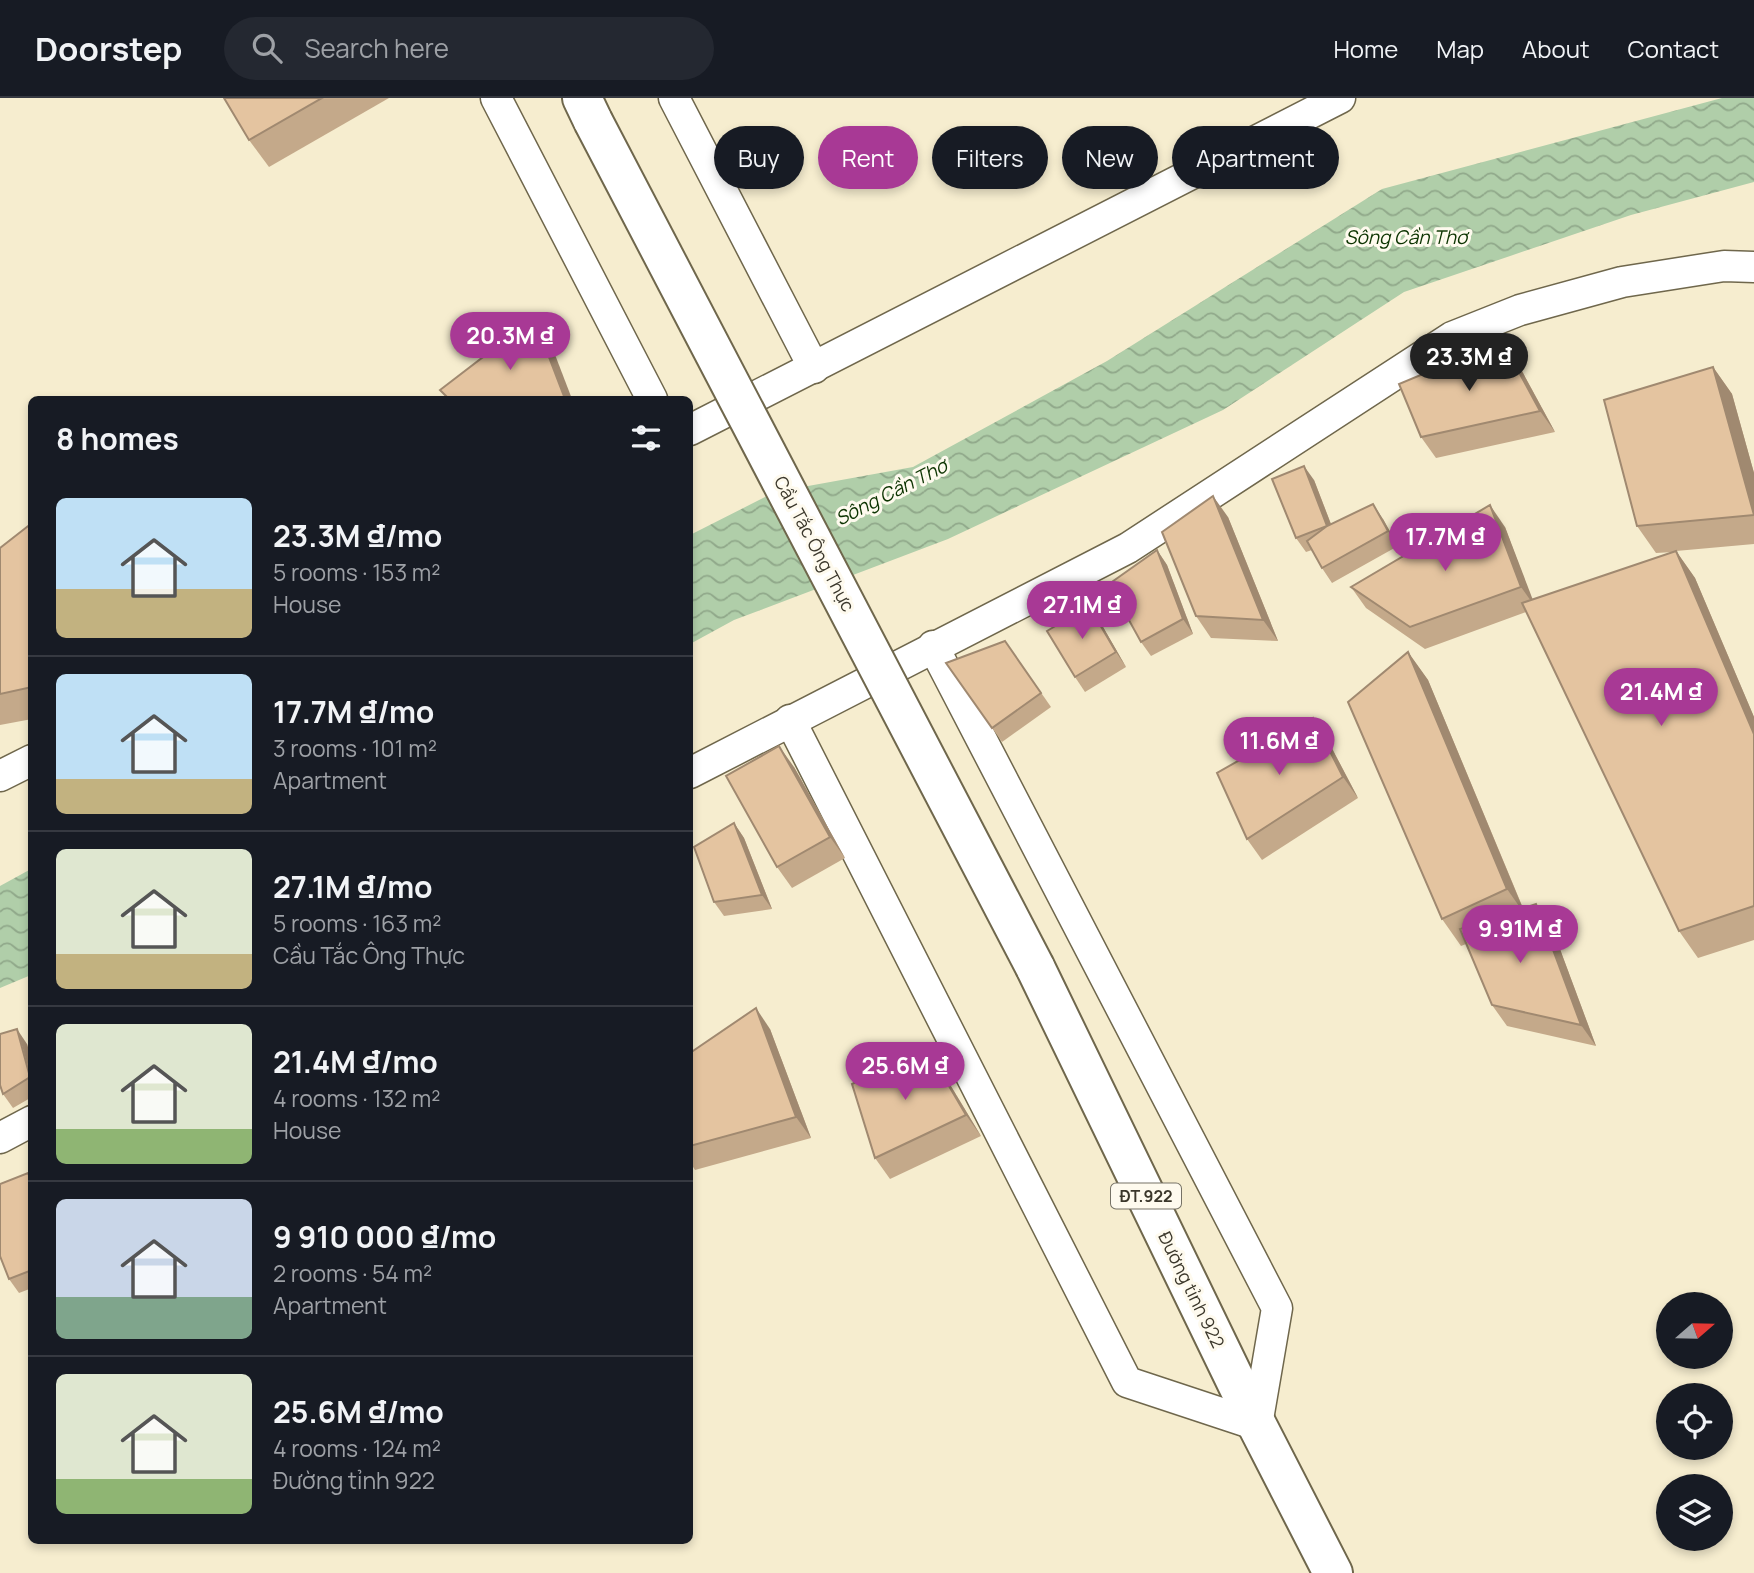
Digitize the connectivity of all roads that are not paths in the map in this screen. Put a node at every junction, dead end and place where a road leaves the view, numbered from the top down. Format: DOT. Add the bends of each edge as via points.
graph roads {
  1 [pos="496,98"];
  2 [pos="674,98"];
  3 [pos="1340,98"];
  4 [pos="587,109"];
  5 [pos="1754,267"];
  6 [pos="814,368"];
  7 [pos="650,396"];
  8 [pos="693,428"];
  9 [pos="933,646"];
  10 [pos="790,720"];
  11 [pos="28,762"];
  12 [pos="693,771"];
  13 [pos="0,776"];
  14 [pos="1035,968"];
  15 [pos="28,1123"];
  16 [pos="0,1138"];
  17 [pos="1256,1426"];
  18 [pos="1333,1573"];
  1 -- 7 [label="street"];
  2 -- 6 [label="street"];
  3 -- 6 [label="street"];
  4 -- 14 [label="main road, Cầu Tắc Ông Thực / ĐT.922, bridge"];
  5 -- 9 [label="street" via="1724,266 1622,282 1520,310 1452,337 1128,548"];
  6 -- 8 [label="street"];
  9 -- 10 [label="street"];
  9 -- 17 [label="street" via="1277,1308"];
  10 -- 12 [label="street"];
  10 -- 17 [label="street" via="1127,1382"];
  11 -- 13 [label="street"];
  14 -- 17 [label="main road, Đường tỉnh 922 / ĐT.922"];
  15 -- 16 [label="street"];
  17 -- 18 [label="main road, Đường tỉnh 922 / ĐT.922"];
}
